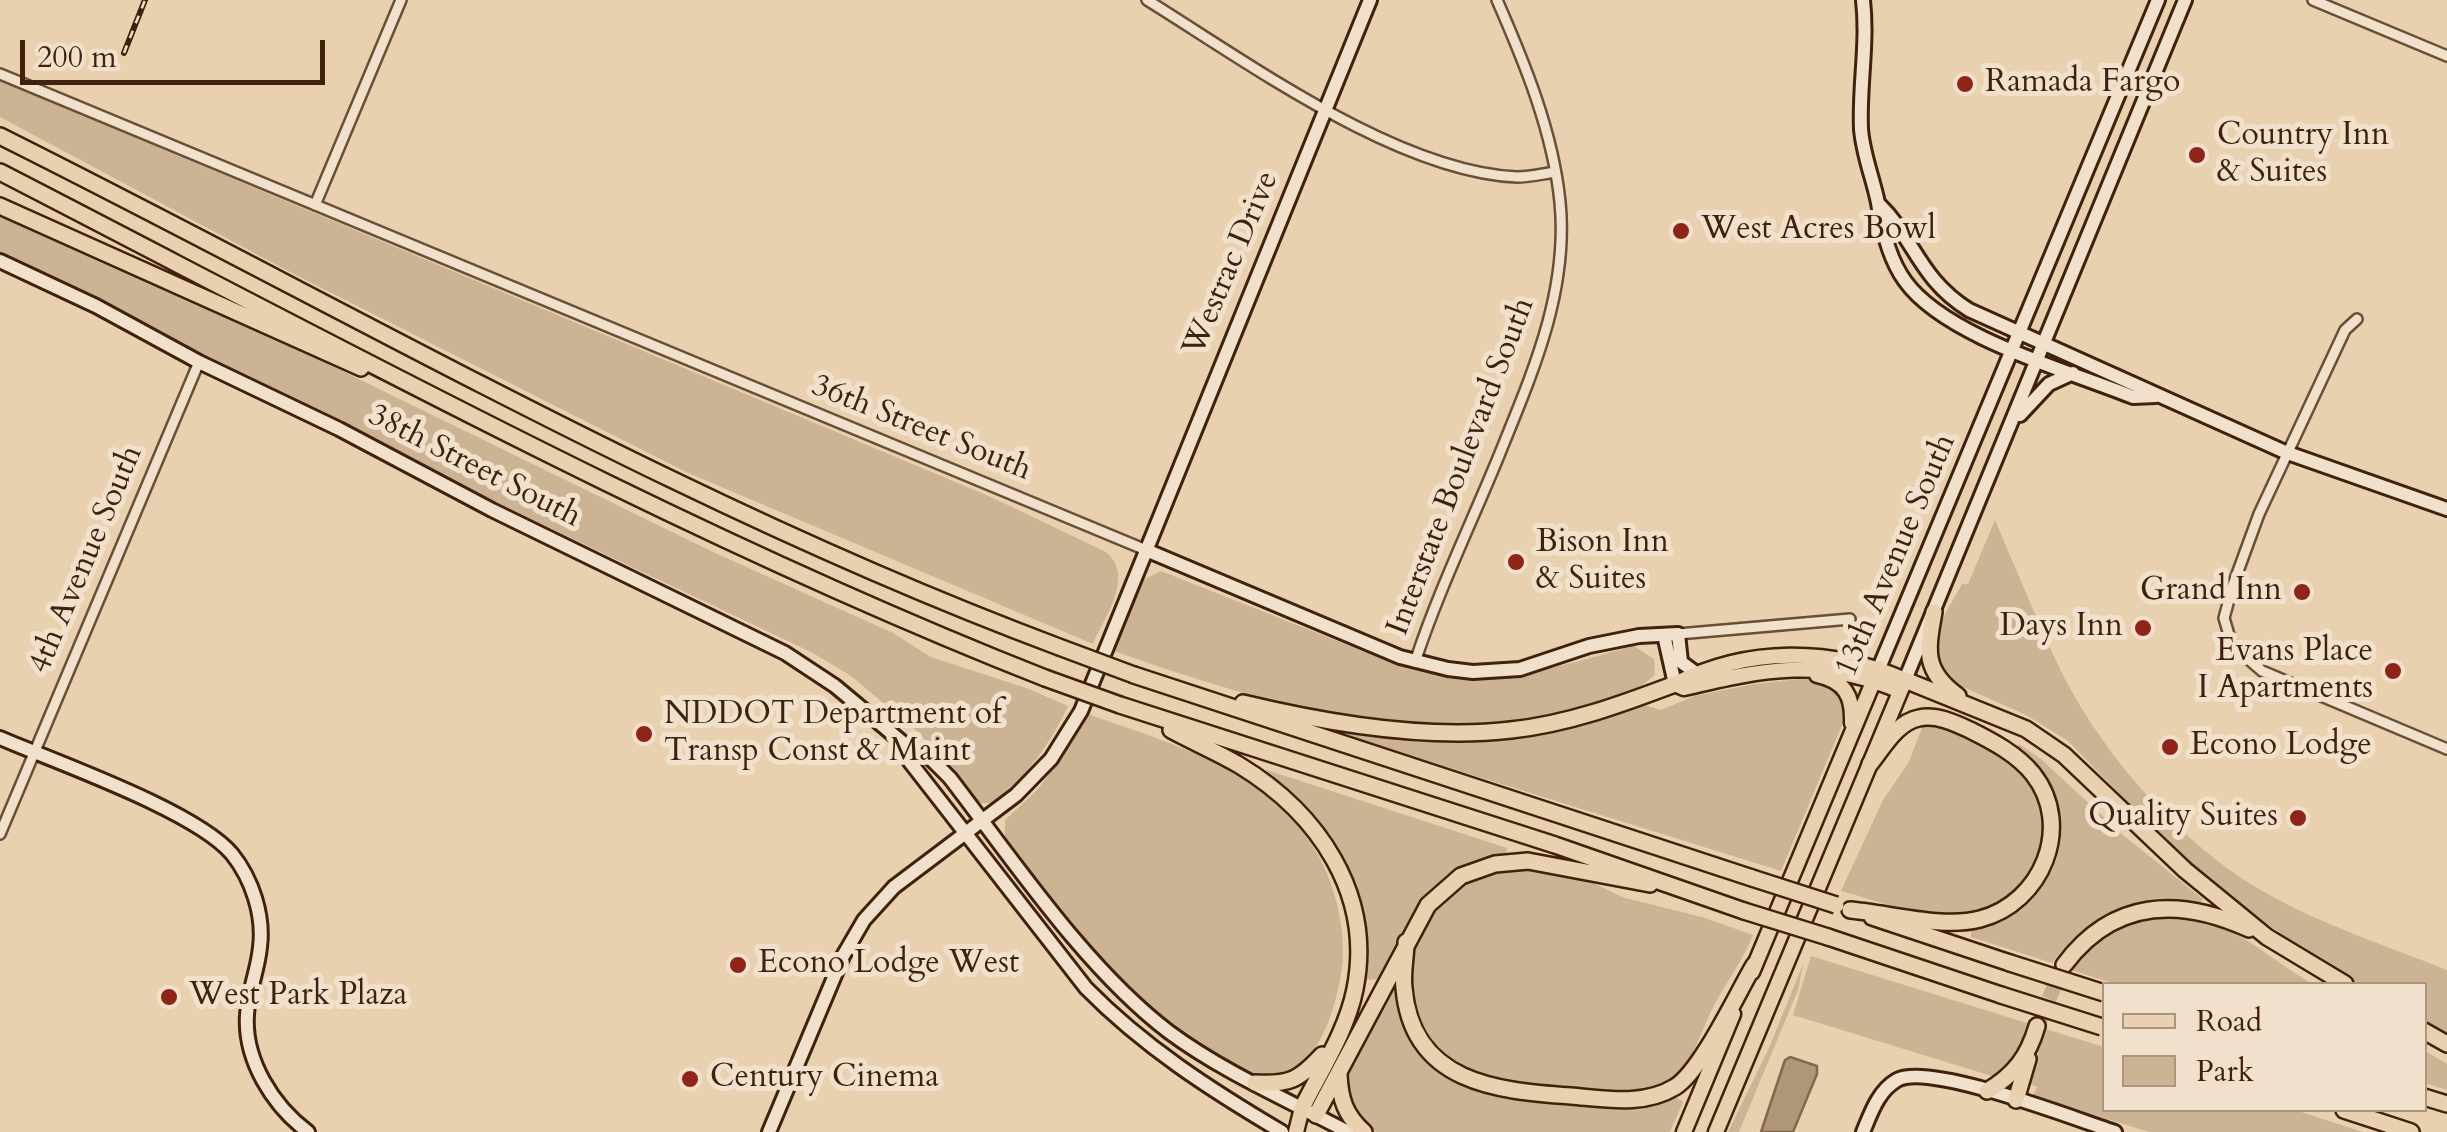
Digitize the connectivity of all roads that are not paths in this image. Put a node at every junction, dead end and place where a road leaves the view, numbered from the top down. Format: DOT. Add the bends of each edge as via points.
graph roads {
  1 [pos="401,0"];
  2 [pos="1146,0"];
  3 [pos="1370,0"];
  4 [pos="1497,0"];
  5 [pos="1863,0"];
  6 [pos="2158,0"];
  7 [pos="2185,0"];
  8 [pos="2312,0"];
  9 [pos="2447,56"];
  10 [pos="0,74"];
  11 [pos="2124,82"];
  12 [pos="1326,110"];
  13 [pos="2,136"];
  14 [pos="0,172"];
  15 [pos="1555,172"];
  16 [pos="2110,182"];
  17 [pos="1878,203"];
  18 [pos="315,205"];
  19 [pos="0,206"];
  20 [pos="0,261"];
  21 [pos="2357,319"];
  22 [pos="2020,332"];
  23 [pos="2044,344"];
  24 [pos="2013,349"];
  25 [pos="2037,360"];
  26 [pos="200,362"];
  27 [pos="2072,373"];
  28 [pos="2156,396"];
  29 [pos="451,405"];
  30 [pos="2009,428"];
  31 [pos="2285,452"];
  32 [pos="2447,509"];
  33 [pos="1146,550"];
  34 [pos="1934,612"];
  35 [pos="1850,619"];
  36 [pos="1671,634"];
  37 [pos="1414,662"];
  38 [pos="1792,670"];
  39 [pos="1696,673"];
  40 [pos="1877,674"];
  41 [pos="1674,684"];
  42 [pos="1903,685"];
  43 [pos="1204,700"];
  44 [pos="1974,706"];
  45 [pos="1126,708"];
  46 [pos="1851,736"];
  47 [pos="0,738"];
  48 [pos="908,747"];
  49 [pos="2447,749"];
  50 [pos="34,753"];
  51 [pos="1870,764"];
  52 [pos="982,820"];
  53 [pos="964,833"];
  54 [pos="0,834"];
  55 [pos="1684,889"];
  56 [pos="1843,908"];
  57 [pos="2267,937"];
  58 [pos="1406,942"];
  59 [pos="1754,965"];
  60 [pos="2064,965"];
  61 [pos="2342,982"];
  62 [pos="2102,993"];
  63 [pos="2038,1026"];
  64 [pos="2102,1028"];
  65 [pos="1338,1037"];
  66 [pos="2031,1046"];
  67 [pos="1339,1072"];
  68 [pos="1255,1084"];
  69 [pos="1986,1091"];
  70 [pos="2016,1100"];
  71 [pos="1309,1111"];
  72 [pos="2350,1112"];
  73 [pos="308,1132"];
  74 [pos="769,1132"];
  75 [pos="1282,1132"];
  76 [pos="1298,1132"];
  77 [pos="1348,1132"];
  78 [pos="1364,1132"];
  79 [pos="1682,1132"];
  80 [pos="1716,1132"];
  81 [pos="1864,1132"];
  82 [pos="2115,1132"];
  83 [pos="2411,1132"];
  1 -- 18 [label="street"];
  2 -- 12 [label="street"];
  3 -- 12 [label="street, Westrac Drive"];
  4 -- 15 [label="street, Interstate Boulevard South" via="1545,125"];
  5 -- 17 [label="street" via="1862,134"];
  6 -- 11 [label="street, 13th Avenue South"];
  7 -- 16 [label="street, 13th Avenue South"];
  8 -- 9 [label="street"];
  10 -- 18 [label="street, 36th Street South"];
  11 -- 16 [label="street" via="2134,88 2134,102"];
  11 -- 22 [label="street, 13th Avenue South"];
  12 -- 15 [label="street" via="1443,163 1520,177"];
  12 -- 33 [label="street, Westrac Drive"];
  13 -- 43 [label="highway, bridge" via="728,509 961,610"];
  14 -- 29 [label="highway"];
  15 -- 37 [label="street, Interstate Boulevard South" via="1559,271 1544,340"];
  16 -- 23 [label="street, 13th Avenue South"];
  17 -- 22 [label="street" via="1938,288"];
  17 -- 24 [label="street" via="1896,265 1917,296 1949,320"];
  18 -- 33 [label="street, 36th Street South"];
  19 -- 29 [label="highway"];
  20 -- 26 [label="street, 38th Street South"];
  21 -- 31 [label="street" via="2345,330"];
  22 -- 23 [label="street"];
  22 -- 24 [label="street, 13th Avenue South"];
  23 -- 25 [label="street, 13th Avenue South"];
  23 -- 28 [label="street"];
  24 -- 25 [label="street"];
  24 -- 40 [label="street, 13th Avenue South"];
  25 -- 27 [label="street"];
  25 -- 30 [label="street, 13th Avenue South"];
  26 -- 48 [label="street, 38th Street South" via="786,653"];
  26 -- 50 [label="street, 4th Avenue South"];
  27 -- 28 [label="street" via="2133,397"];
  27 -- 30 [label="street" via="2037,394"];
  28 -- 31 [label="street"];
  29 -- 45 [label="highway, bridge" via="729,542 947,639"];
  30 -- 34 [label="street, 13th Avenue South"];
  31 -- 32 [label="street"];
  31 -- 49 [label="street" via="2224,618 2232,645 2262,670"];
  33 -- 37 [label="street, 36th Street South"];
  33 -- 52 [label="street, Westrac Drive" via="1072,728 1051,760"];
  34 -- 42 [label="street, 13th Avenue South"];
  34 -- 44 [label="highway" via="1929,660 1946,687"];
  35 -- 36 [label="street, 36th Street South"];
  36 -- 37 [label="street, 36th Street South" via="1589,646 1520,669 1473,672"];
  36 -- 39 [label="street" via="1681,662"];
  36 -- 41 [label="street"];
  38 -- 40 [label="main road"];
  38 -- 41 [label="main road" via="1684,688"];
  38 -- 46 [label="main road" via="1840,682 1852,706"];
  39 -- 40 [label="main road" via="1740,658 1782,655 1848,660"];
  39 -- 41 [label="main road"];
  40 -- 42 [label="main road"];
  40 -- 46 [label="main road, 13th Avenue South"];
  41 -- 43 [label="highway" via="1560,721 1461,733"];
  42 -- 44 [label="highway"];
  42 -- 51 [label="main road, 13th Avenue South"];
  43 -- 56 [label="highway, bridge"];
  44 -- 57 [label="highway" via="2064,755"];
  45 -- 55 [label="highway"];
  45 -- 65 [label="highway" via="1266,785 1340,866 1360,948 1355,992"];
  46 -- 59 [label="main road, 13th Avenue South"];
  47 -- 50 [label="street"];
  48 -- 52 [label="street, 38th Street South" via="925,753"];
  48 -- 53 [label="street, 38th Street South" via="910,762"];
  50 -- 54 [label="street, 4th Avenue South"];
  50 -- 73 [label="street" via="206,832 234,856 254,894 260,930 248,1042 275,1100"];
  51 -- 56 [label="highway" via="1916,718 1958,724 2001,746 2033,774 2052,819 2050,844 2030,889 1978,920 1942,922"];
  51 -- 80 [label="main road, 13th Avenue South"];
  52 -- 53 [label="street, Westrac Drive"];
  52 -- 68 [label="street, 38th Street South" via="1096,963 1166,1030"];
  53 -- 74 [label="street, Westrac Drive" via="894,887 860,927"];
  53 -- 75 [label="street, 38th Street South" via="1112,1016 1180,1069"];
  55 -- 58 [label="highway" via="1528,861 1496,864 1461,876 1428,904"];
  55 -- 64 [label="highway, bridge"];
  56 -- 62 [label="highway, bridge"];
  57 -- 60 [label="highway" via="2198,910 2152,909 2108,923"];
  57 -- 61 [label="highway"];
  58 -- 59 [label="highway" via="1410,1014 1443,1064 1494,1089 1626,1100 1679,1085"];
  58 -- 67 [label="highway"];
  59 -- 79 [label="main road, 13th Avenue South"];
  63 -- 66 [label="highway"];
  65 -- 68 [label="highway" via="1300,1076 1284,1085"];
  65 -- 71 [label="highway"];
  66 -- 69 [label="highway" via="2009,1077"];
  66 -- 70 [label="highway"];
  67 -- 71 [label="highway"];
  67 -- 78 [label="highway" via="1346,1111"];
  68 -- 71 [label="street, 38th Street South"];
  69 -- 70 [label="street"];
  69 -- 81 [label="street" via="1930,1076 1906,1077 1876,1102"];
  70 -- 82 [label="street"];
  71 -- 76 [label="main road"];
  71 -- 77 [label="street, 38th Street South"];
  72 -- 83 [label="highway"];
}
